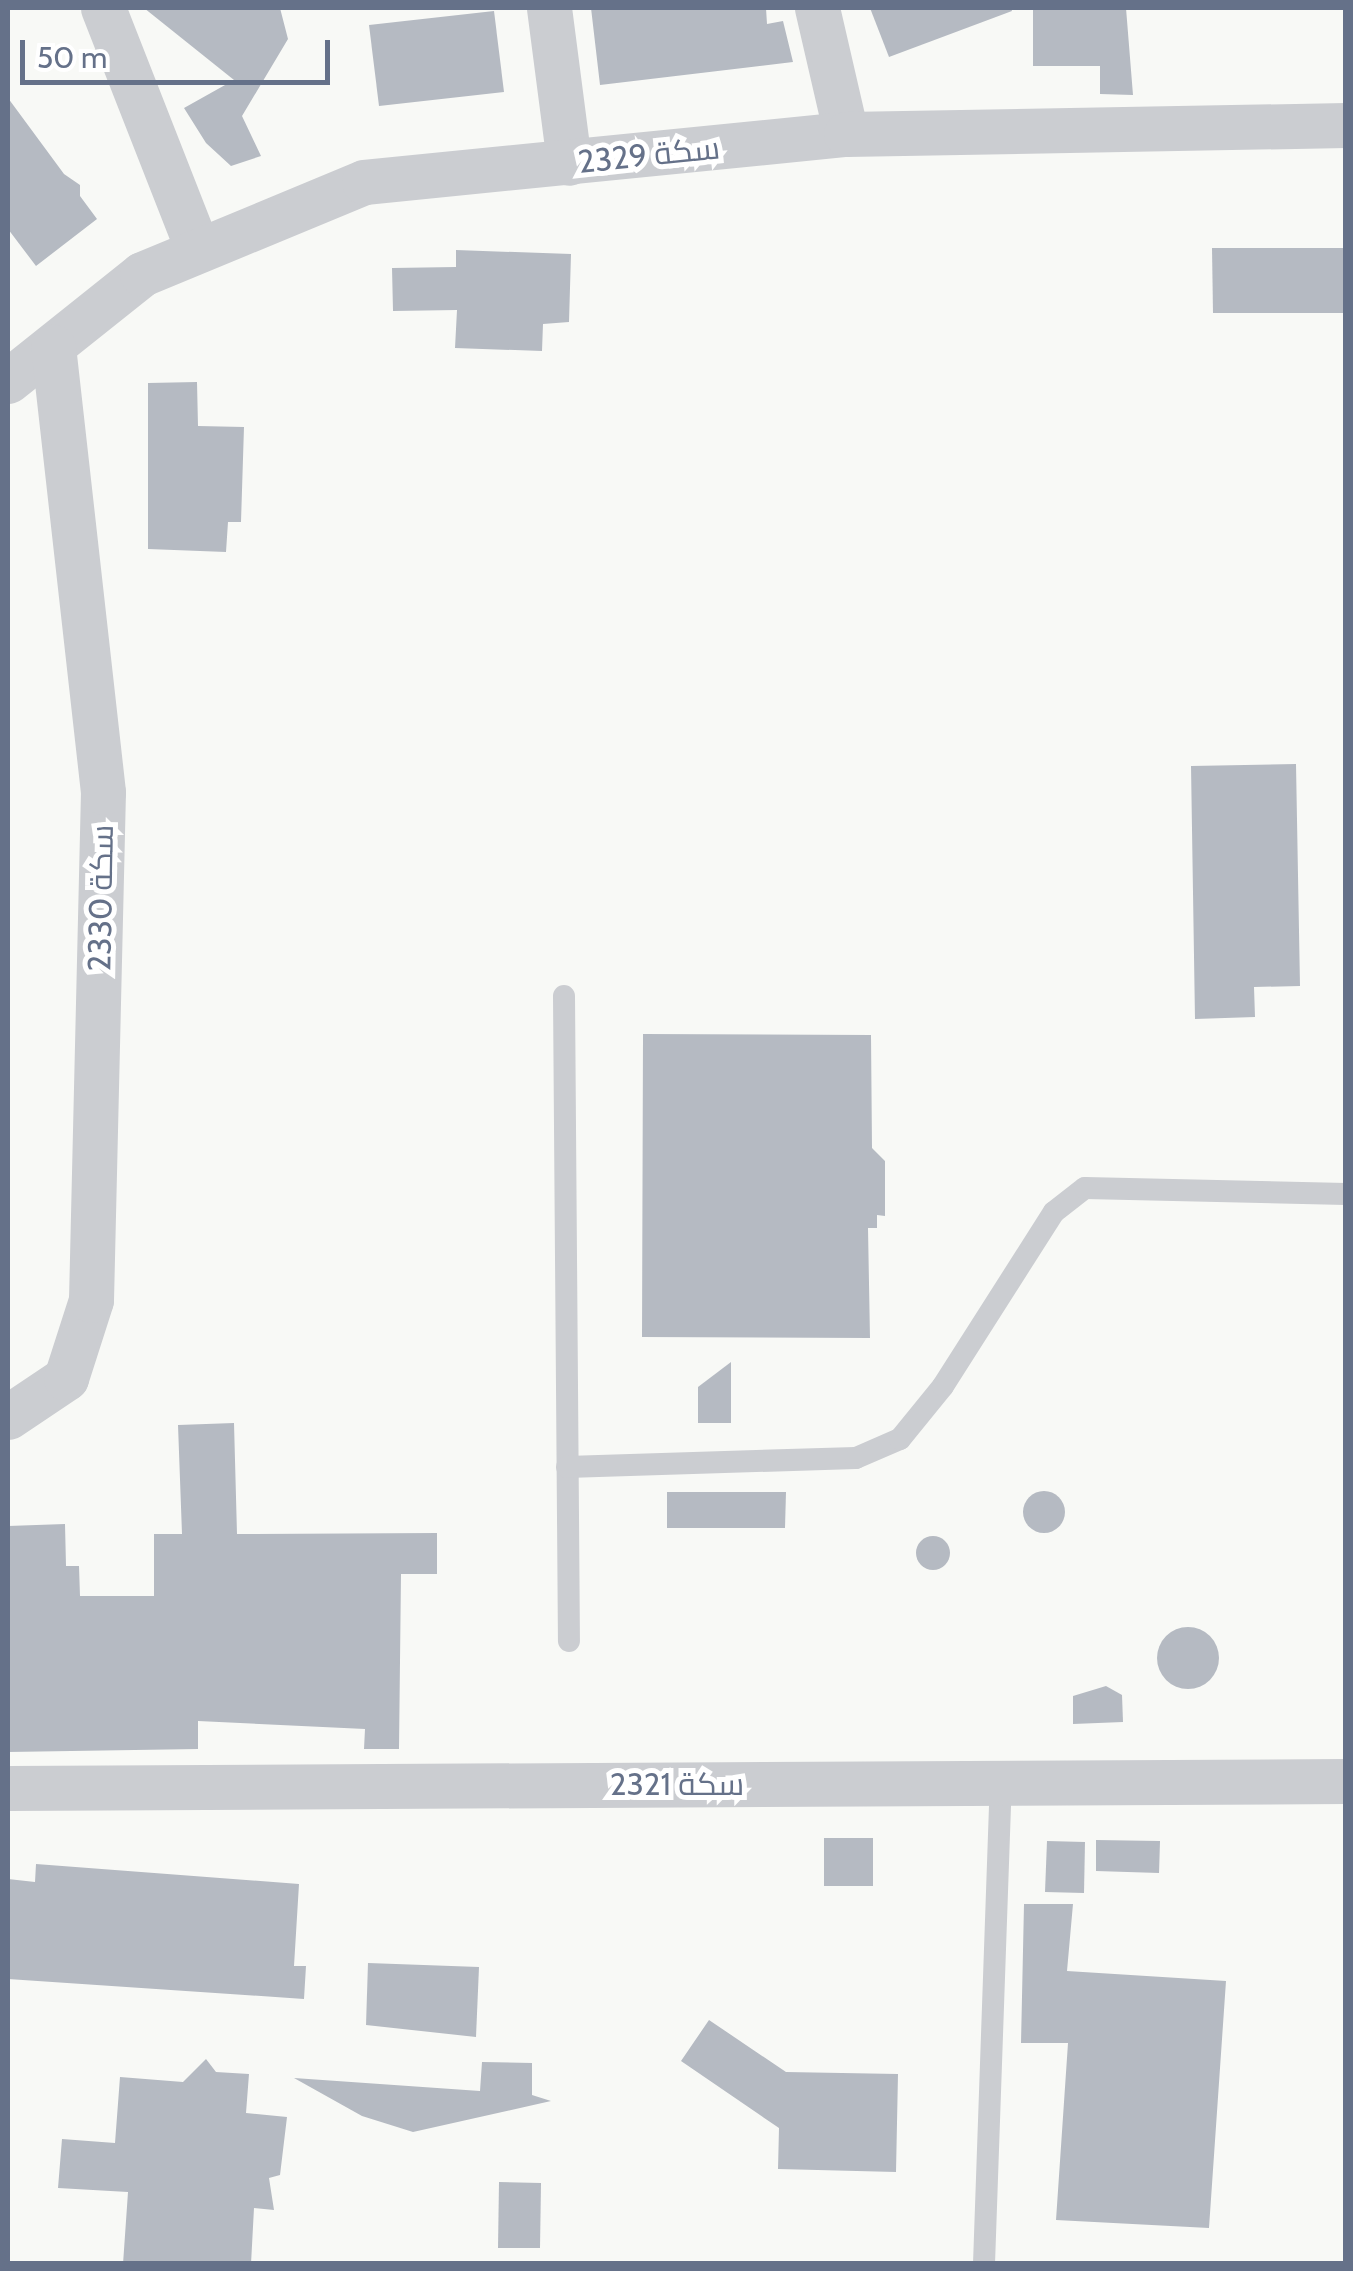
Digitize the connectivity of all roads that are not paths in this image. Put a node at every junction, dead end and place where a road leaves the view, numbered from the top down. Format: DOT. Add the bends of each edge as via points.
graph roads {
  1 [pos="103,8"];
  2 [pos="549,8"];
  3 [pos="817,8"];
  4 [pos="1346,124"];
  5 [pos="846,134"];
  6 [pos="569,163"];
  7 [pos="198,250"];
  8 [pos="52,347"];
  9 [pos="8,380"];
  10 [pos="564,996"];
  11 [pos="1346,1194"];
  12 [pos="8,1418"];
  13 [pos="568,1467"];
  14 [pos="569,1641"];
  15 [pos="1346,1781"];
  16 [pos="1001,1782"];
  17 [pos="8,1788"];
  18 [pos="984,2264"];
  1 -- 7 [label="street"];
  2 -- 6 [label="street"];
  3 -- 5 [label="street"];
  4 -- 5 [label="street, سكة 2329"];
  5 -- 6 [label="street, سكة 2329"];
  6 -- 7 [label="street, سكة 2329" via="364,182"];
  7 -- 8 [label="street, سكة 2329" via="142,274"];
  8 -- 9 [label="street, سكة 2329"];
  8 -- 12 [label="street, سكة 2330" via="103,792 92,1300 66,1378"];
  10 -- 13 [label="lane"];
  11 -- 13 [label="lane" via="1085,1188 1054,1212 943,1386 900,1440 856,1458"];
  13 -- 14 [label="lane"];
  15 -- 16 [label="street, سكة 2321"];
  16 -- 17 [label="street, سكة 2321"];
  16 -- 18 [label="lane"];
}
